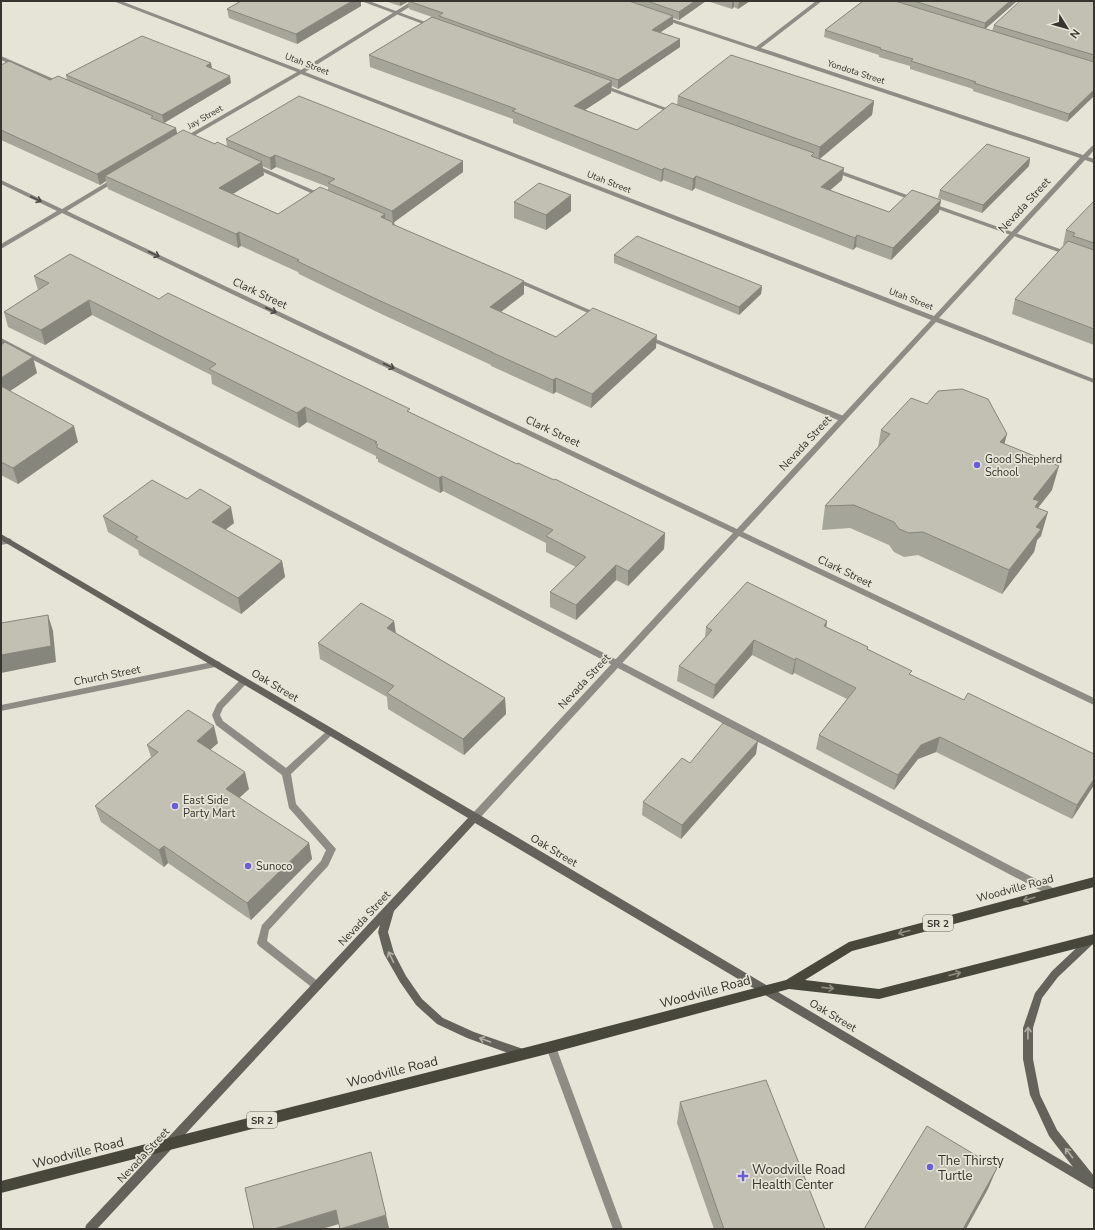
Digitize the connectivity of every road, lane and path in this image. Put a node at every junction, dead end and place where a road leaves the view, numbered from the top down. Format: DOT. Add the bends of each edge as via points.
graph roads {
  1 [pos="116,1"];
  2 [pos="364,1"];
  3 [pos="416,1"];
  4 [pos="819,1"];
  5 [pos="397,13"];
  6 [pos="655,15"];
  7 [pos="442,29"];
  8 [pos="757,49"];
  9 [pos="1,58"];
  10 [pos="301,72"];
  11 [pos="592,83"];
  12 [pos="66,86"];
  13 [pos="683,116"];
  14 [pos="181,134"];
  15 [pos="188,138"];
  16 [pos="195,141"];
  17 [pos="175,145"];
  18 [pos="1094,147"];
  19 [pos="1084,157"];
  20 [pos="1094,161"];
  21 [pos="246,163"];
  22 [pos="825,167"];
  23 [pos="122,176"];
  24 [pos="1,182"];
  25 [pos="327,198"];
  26 [pos="62,211"];
  27 [pos="1013,235"];
  28 [pos="1,247"];
  29 [pos="1072,256"];
  30 [pos="509,277"];
  31 [pos="604,318"];
  32 [pos="936,319"];
  33 [pos="640,334"];
  34 [pos="1,340"];
  35 [pos="1094,381"];
  36 [pos="844,419"];
  37 [pos="739,532"];
  38 [pos="3,540"];
  39 [pos="217,664"];
  40 [pos="617,664"];
  41 [pos="244,680"];
  42 [pos="1094,702"];
  43 [pos="1,708"];
  44 [pos="331,732"];
  45 [pos="286,773"];
  46 [pos="475,817"];
  47 [pos="1094,882"];
  48 [pos="1052,892"];
  49 [pos="390,908"];
  50 [pos="1093,940"];
  51 [pos="789,984"];
  52 [pos="317,986"];
  53 [pos="766,990"];
  54 [pos="551,1047"];
  55 [pos="522,1053"];
  56 [pos="169,1144"];
  57 [pos="1093,1184"];
  58 [pos="1,1187"];
  59 [pos="90,1229"];
  60 [pos="618,1229"];
  1 -- 10 [label="street, Utah Street"];
  2 -- 5 [label="street"];
  3 -- 5 [label="street, Jay Street"];
  4 -- 8 [label="street"];
  5 -- 7 [label="street"];
  5 -- 10 [label="street, Jay Street"];
  6 -- 8 [label="street, Yondota Street"];
  8 -- 19 [label="street, Yondota Street"];
  9 -- 12 [label="street"];
  10 -- 15 [label="street, Jay Street"];
  10 -- 32 [label="street, Utah Street"];
  11 -- 13 [label="street"];
  14 -- 15 [label="street"];
  15 -- 16 [label="street"];
  15 -- 17 [label="street, Jay Street"];
  18 -- 19 [label="street, Nevada Street"];
  19 -- 20 [label="street, Yondota Street"];
  19 -- 27 [label="street, Nevada Street"];
  21 -- 25 [label="street"];
  22 -- 27 [label="street"];
  23 -- 26 [label="street"];
  24 -- 26 [label="street, Clark Street, one-way"];
  26 -- 28 [label="street"];
  26 -- 37 [label="street, Clark Street, one-way"];
  27 -- 29 [label="street"];
  27 -- 32 [label="street, Nevada Street"];
  30 -- 31 [label="street"];
  32 -- 35 [label="street, Utah Street"];
  32 -- 36 [label="street, Nevada Street"];
  33 -- 36 [label="street"];
  34 -- 40 [label="street"];
  36 -- 37 [label="street, Nevada Street"];
  37 -- 40 [label="street, Nevada Street"];
  37 -- 42 [label="street, Clark Street"];
  38 -- 39 [label="main road, Oak Street"];
  39 -- 41 [label="main road, Oak Street"];
  39 -- 43 [label="street, Church Street"];
  40 -- 46 [label="street, Nevada Street"];
  40 -- 48 [label="street"];
  41 -- 44 [label="main road, Oak Street"];
  41 -- 45 [label="street" via="220,706 216,715 219,723"];
  44 -- 45 [label="street"];
  44 -- 46 [label="main road, Oak Street"];
  45 -- 52 [label="street" via="292,805 331,849 325,863 265,928 262,943"];
  46 -- 49 [label="main road, Nevada Street"];
  46 -- 53 [label="main road, Oak Street"];
  47 -- 48 [label="main road, Woodville Road / SR 2"];
  48 -- 51 [label="main road, Woodville Road / SR 2, one-way" via="849,947"];
  49 -- 52 [label="main road, Nevada Street"];
  55 -- 49 [label="main road, one-way" via="440,1021 419,1002 389,954 383,932"];
  51 -- 50 [label="main road, Woodville Road / SR 2, one-way" via="879,994"];
  57 -- 50 [label="main road, one-way" via="1053,1134 1035,1095 1028,1059 1028,1028 1038,996 1055,974"];
  51 -- 53 [label="main road, Woodville Road / SR 2"];
  52 -- 56 [label="main road, Nevada Street"];
  53 -- 54 [label="main road, Woodville Road / SR 2"];
  53 -- 57 [label="main road, Oak Street"];
  54 -- 55 [label="main road, Woodville Road / SR 2"];
  54 -- 60 [label="street"];
  55 -- 56 [label="main road, Woodville Road / SR 2"];
  56 -- 58 [label="main road, Woodville Road / SR 2"];
  56 -- 59 [label="main road, Nevada Street"];
}
